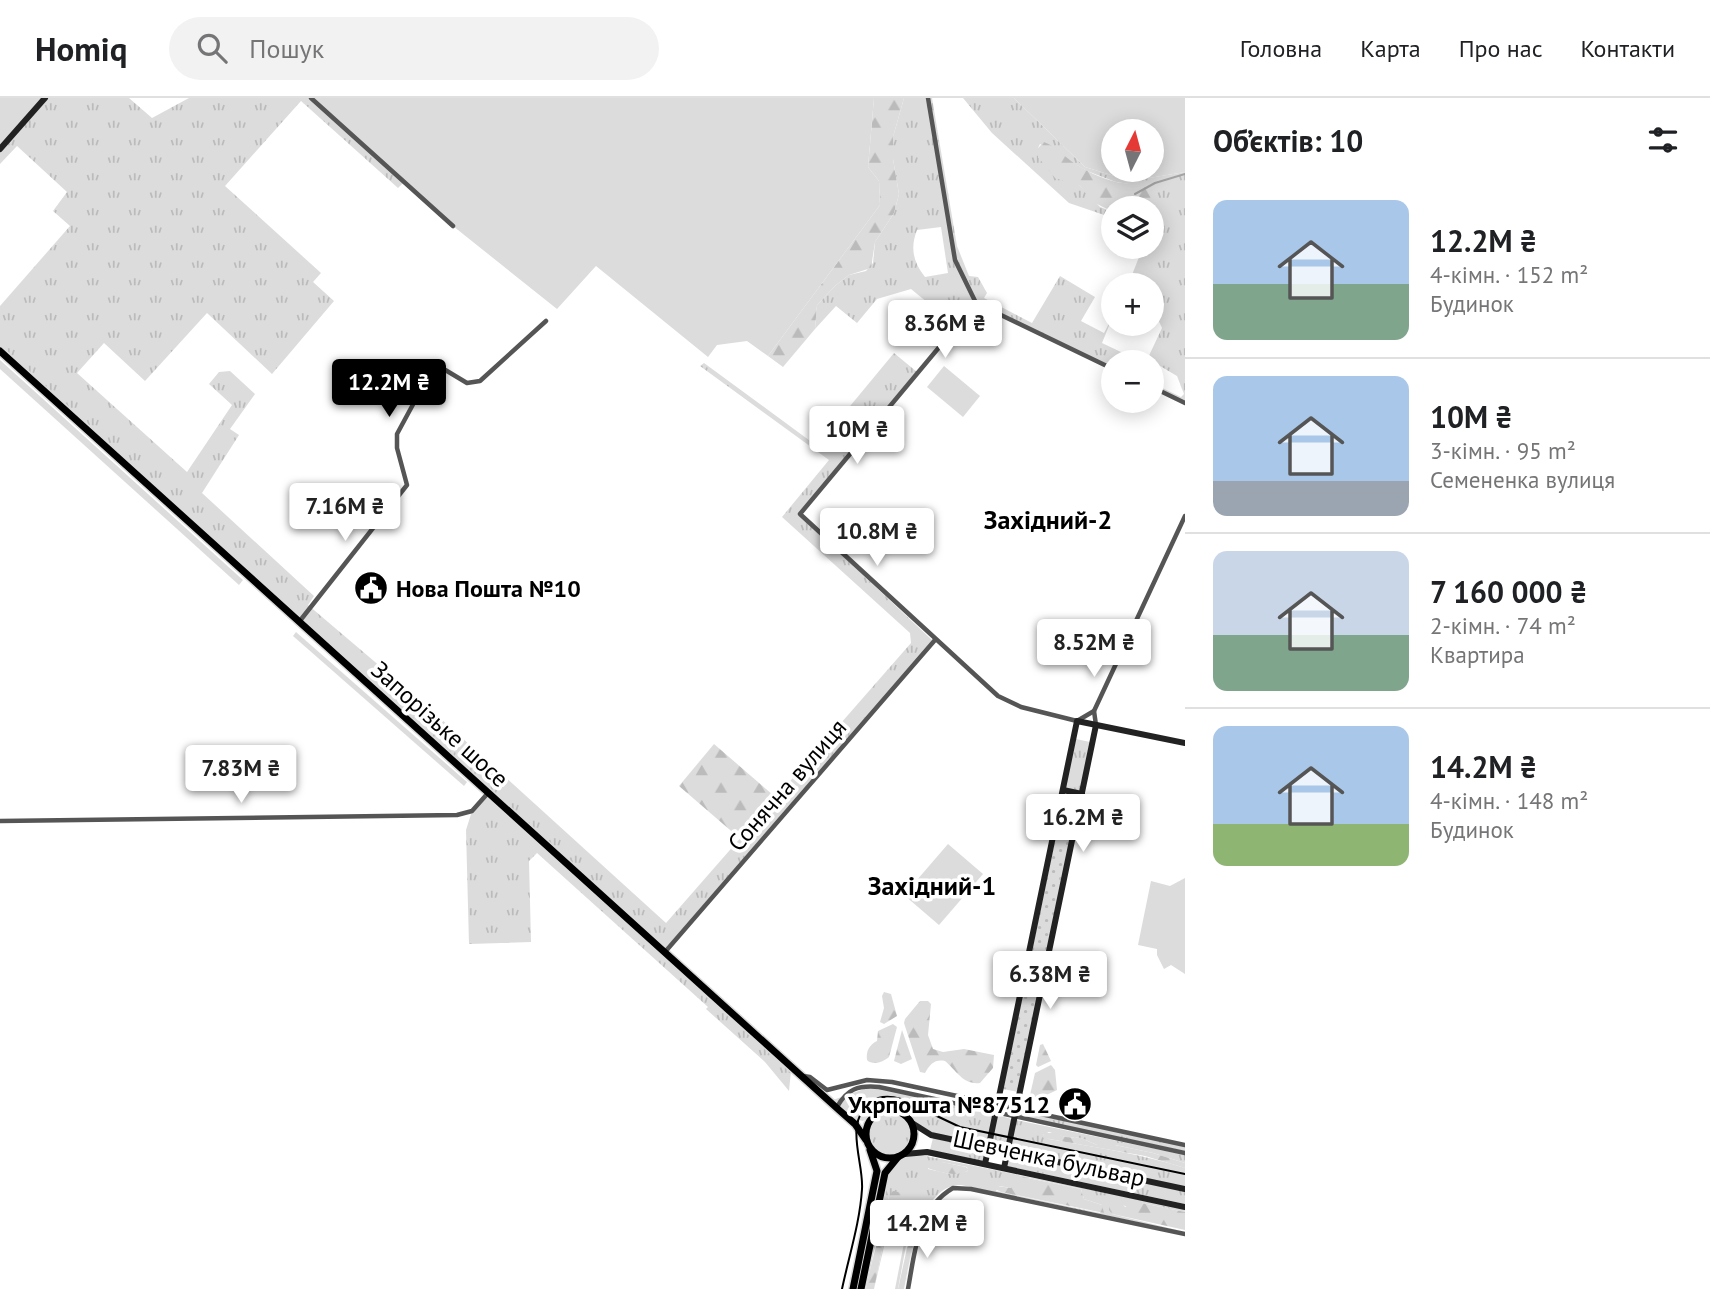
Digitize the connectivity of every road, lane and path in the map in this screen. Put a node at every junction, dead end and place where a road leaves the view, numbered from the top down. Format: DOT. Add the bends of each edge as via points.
graph roads {
  1 [pos="45,98"];
  2 [pos="311,98"];
  3 [pos="928,98"];
  4 [pos="0,149"];
  5 [pos="453,226"];
  6 [pos="976,303"];
  7 [pos="546,321"];
  8 [pos="0,351"];
  9 [pos="1101,363"];
  10 [pos="1164,393"];
  11 [pos="1185,403"];
  12 [pos="1185,516"];
  13 [pos="299,622"];
  14 [pos="935,640"];
  15 [pos="1094,710"];
  16 [pos="1077,721"];
  17 [pos="1096,724"];
  18 [pos="1185,743"];
  19 [pos="1063,790"];
  20 [pos="488,793"];
  21 [pos="1082,794"];
  22 [pos="0,821"];
  23 [pos="664,953"];
  24 [pos="802,1076"];
  25 [pos="836,1108"];
  26 [pos="997,1109"];
  27 [pos="1015,1113"];
  28 [pos="871,1120"];
  29 [pos="912,1123"];
  30 [pos="855,1124"];
  31 [pos="867,1143"];
  32 [pos="1185,1145"];
  33 [pos="989,1147"];
  34 [pos="1007,1152"];
  35 [pos="1185,1153"];
  36 [pos="901,1156"];
  37 [pos="985,1164"];
  38 [pos="1004,1168"];
  39 [pos="1185,1189"];
  40 [pos="1185,1207"];
  41 [pos="1185,1234"];
  42 [pos="853,1289"];
  43 [pos="861,1289"];
  44 [pos="908,1289"];
  1 -- 4 [label="street"];
  2 -- 5 [label="street"];
  3 -- 6 [label="street" via="955,260"];
  6 -- 9 [label="street"];
  6 -- 14 [label="street" via="800,514"];
  7 -- 13 [label="street" via="480,381 463,381 442,368 430,373 397,434 407,485"];
  8 -- 13 [label="main road, Запорізьке шосе"];
  10 -- 11 [label="street"];
  12 -- 15 [label="street"];
  13 -- 20 [label="main road, Запорізьке шосе"];
  14 -- 16 [label="street" via="1007,702"];
  14 -- 23 [label="street, Сонячна вулиця"];
  15 -- 16 [label="street"];
  15 -- 17 [label="street"];
  16 -- 17 [label="street"];
  16 -- 19 [label="street"];
  17 -- 18 [label="street"];
  17 -- 21 [label="street"];
  19 -- 21 [label="street"];
  19 -- 26 [label="street"];
  20 -- 22 [label="street" via="472,811 457,815"];
  20 -- 23 [label="main road, Запорізьке шосе"];
  21 -- 27 [label="street"];
  23 -- 24 [label="main road, Запорізьке шосе"];
  24 -- 25 [label="main road, Запорізьке шосе"];
  24 -- 26 [label="street, Шевченка бульвар" via="827,1090 878,1080"];
  25 -- 26 [label="street, Шевченка бульвар" via="851,1089 871,1086"];
  25 -- 30 [label="main road, Запорізьке шосе"];
  26 -- 27 [label="street, Шевченка бульвар"];
  26 -- 33 [label="street"];
  27 -- 32 [label="street, Шевченка бульвар"];
  27 -- 34 [label="street"];
  27 -- 35 [label="street, Шевченка бульвар"];
  28 -- 29 [label="main road" via="892,1110"];
  28 -- 30 [label="main road"];
  28 -- 31 [label="main road"];
  29 -- 33 [label="street, Шевченка бульвар" via="931,1135"];
  29 -- 36 [label="main road" via="914,1139"];
  30 -- 31 [label="main road, Запорізьке шосе"];
  31 -- 36 [label="main road" via="881,1157"];
  31 -- 42 [label="main road" via="877,1171"];
  33 -- 34 [label="street, Шевченка бульвар"];
  33 -- 37 [label="street"];
  34 -- 38 [label="street"];
  34 -- 39 [label="street, Шевченка бульвар"];
  36 -- 37 [label="street, Шевченка бульвар" via="923,1152"];
  36 -- 43 [label="main road" via="886,1172"];
  37 -- 38 [label="street, Шевченка бульвар"];
  38 -- 40 [label="street, Шевченка бульвар"];
  41 -- 44 [label="street" via="953,1188 923,1219"];
}
